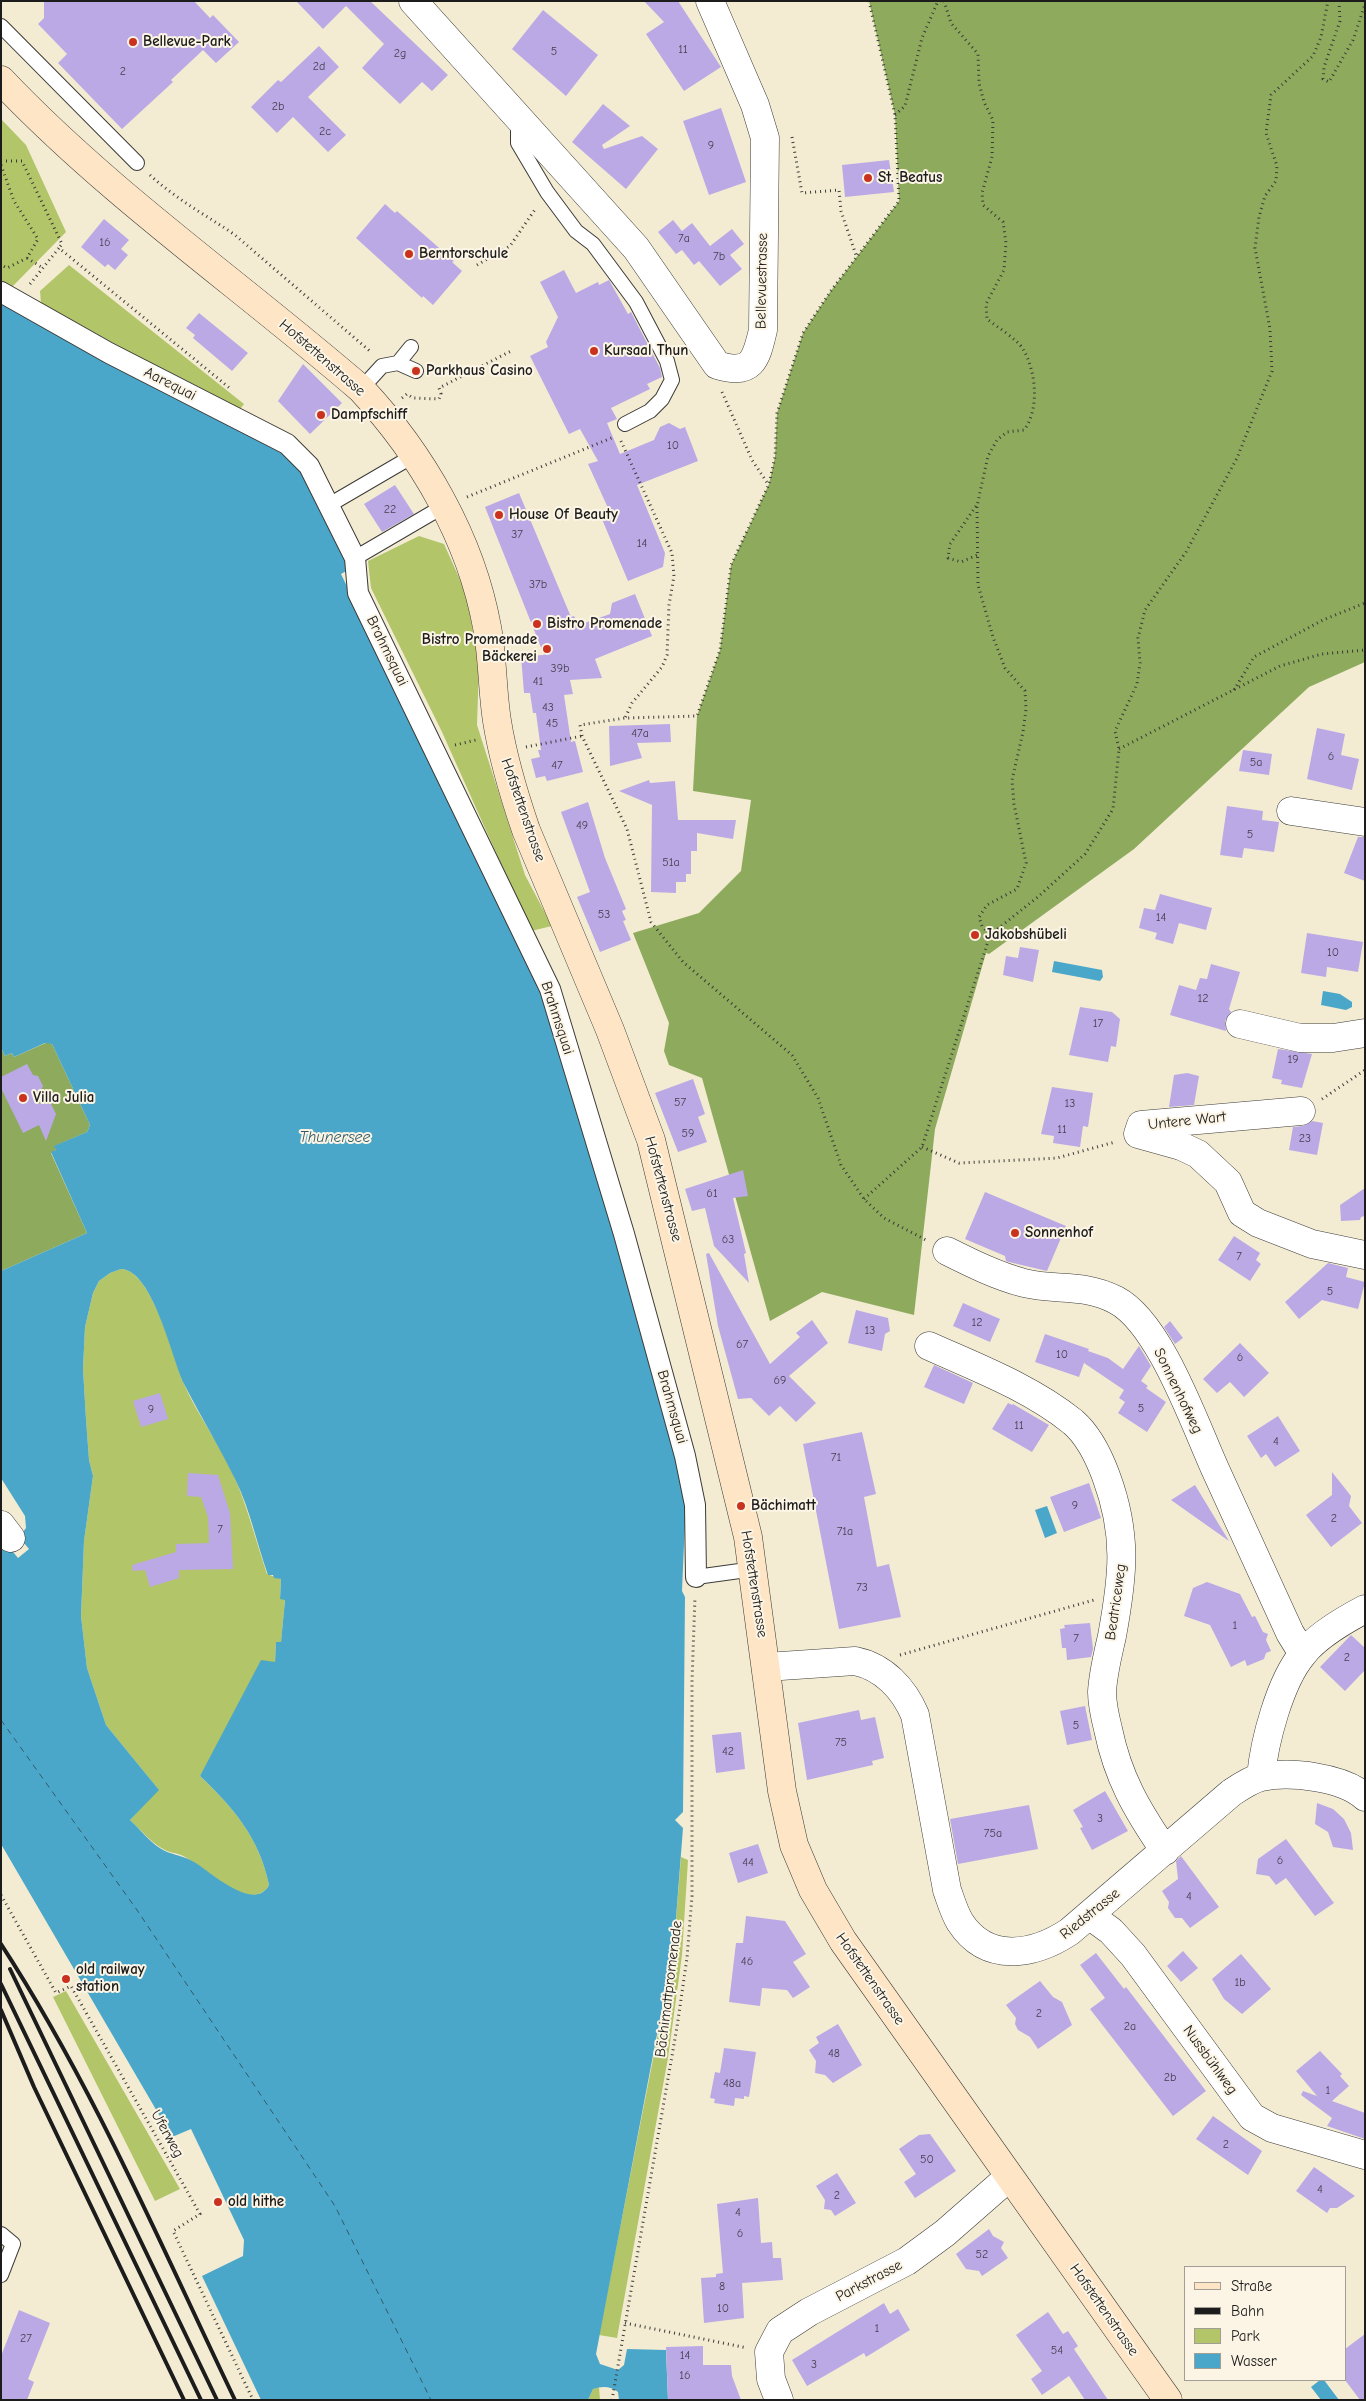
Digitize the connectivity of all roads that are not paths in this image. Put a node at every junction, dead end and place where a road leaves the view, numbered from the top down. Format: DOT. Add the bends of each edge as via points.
graph roads {
  1 [pos="412,1"];
  2 [pos="710,1"];
  3 [pos="1,26"];
  4 [pos="1,80"];
  5 [pos="518,116"];
  6 [pos="137,163"];
  7 [pos="9,296"];
  8 [pos="411,347"];
  9 [pos="398,363"];
  10 [pos="416,370"];
  11 [pos="361,389"];
  12 [pos="625,424"];
  13 [pos="412,456"];
  14 [pos="326,499"];
  15 [pos="453,503"];
  16 [pos="355,558"];
  17 [pos="1291,811"];
  18 [pos="1365,822"];
  19 [pos="1240,1024"];
  20 [pos="1365,1033"];
  21 [pos="1301,1111"];
  22 [pos="947,1251"];
  23 [pos="1365,1255"];
  24 [pos="929,1346"];
  25 [pos="754,1569"];
  26 [pos="696,1577"];
  27 [pos="1365,1608"];
  28 [pos="1302,1654"];
  29 [pos="766,1667"];
  30 [pos="1261,1777"];
  31 [pos="1365,1797"];
  32 [pos="1165,1851"];
  33 [pos="1089,1915"];
  34 [pos="1365,2155"];
  35 [pos="1010,2177"];
  36 [pos="1,2234"];
  37 [pos="1,2275"];
  38 [pos="778,2400"];
  39 [pos="1168,2400"];
  1 -- 5 [label="street"];
  2 -- 5 [label="street, Bellevuestrasse" via="755,105 765,138 763,330 757,356 749,366 740,369 717,365 636,248"];
  3 -- 6 [label="lane"];
  4 -- 11 [label="main road, Hofstettenstrasse" via="115,187"];
  5 -- 12 [label="lane" via="518,143 547,192 576,231 598,250 636,302 667,361 672,380 662,399 650,411"];
  7 -- 14 [label="street, Aarequai" via="109,353 287,444 309,466"];
  8 -- 9 [label="lane"];
  9 -- 10 [label="lane"];
  9 -- 11 [label="lane" via="382,366"];
  11 -- 13 [label="main road, Hofstettenstrasse"];
  13 -- 14 [label="lane"];
  13 -- 15 [label="main road, Hofstettenstrasse"];
  14 -- 16 [label="street, Brahmsquai"];
  15 -- 16 [label="lane"];
  15 -- 25 [label="main road, Hofstettenstrasse" via="488,628 496,719 513,792 651,1140"];
  16 -- 26 [label="street, Brahmsquai" via="358,593 550,989 624,1234 685,1456 695,1505"];
  17 -- 18 [label="street"];
  19 -- 20 [label="street" via="1300,1038 1333,1038"];
  21 -- 23 [label="street, Untere Wart" via="1141,1125 1138,1134 1198,1154 1228,1182 1242,1214 1258,1223 1312,1244"];
  22 -- 28 [label="street, Sonnenhofweg" via="1025,1283 1084,1288 1117,1301 1130,1310 1149,1332 1180,1388"];
  24 -- 32 [label="street, Beatriceweg" via="1041,1400 1074,1423 1089,1442 1107,1478 1123,1558 1104,1675 1104,1709 1120,1775 1134,1805"];
  25 -- 26 [label="lane"];
  25 -- 29 [label="main road, Hofstettenstrasse"];
  27 -- 28 [label="street" via="1343,1620"];
  28 -- 30 [label="street" via="1280,1697 1265,1744"];
  29 -- 33 [label="street, Riedstrasse" via="839,1661 868,1664 902,1691 915,1715 947,1890 955,1914 969,1933 996,1950 1017,1953 1051,1944"];
  29 -- 35 [label="main road, Hofstettenstrasse" via="782,1791 802,1869 843,1941"];
  30 -- 31 [label="street, Riedstrasse" via="1306,1776 1342,1784"];
  30 -- 32 [label="street, Riedstrasse" via="1231,1793"];
  32 -- 33 [label="street, Riedstrasse"];
  33 -- 34 [label="street, Nussbühlweg" via="1133,1955 1252,2117 1272,2128"];
  35 -- 38 [label="street, Parkstrasse" via="907,2261 809,2312 780,2331 770,2352 771,2379"];
  35 -- 39 [label="main road, Hofstettenstrasse"];
  36 -- 37 [label="lane" via="13,2244"];
}
